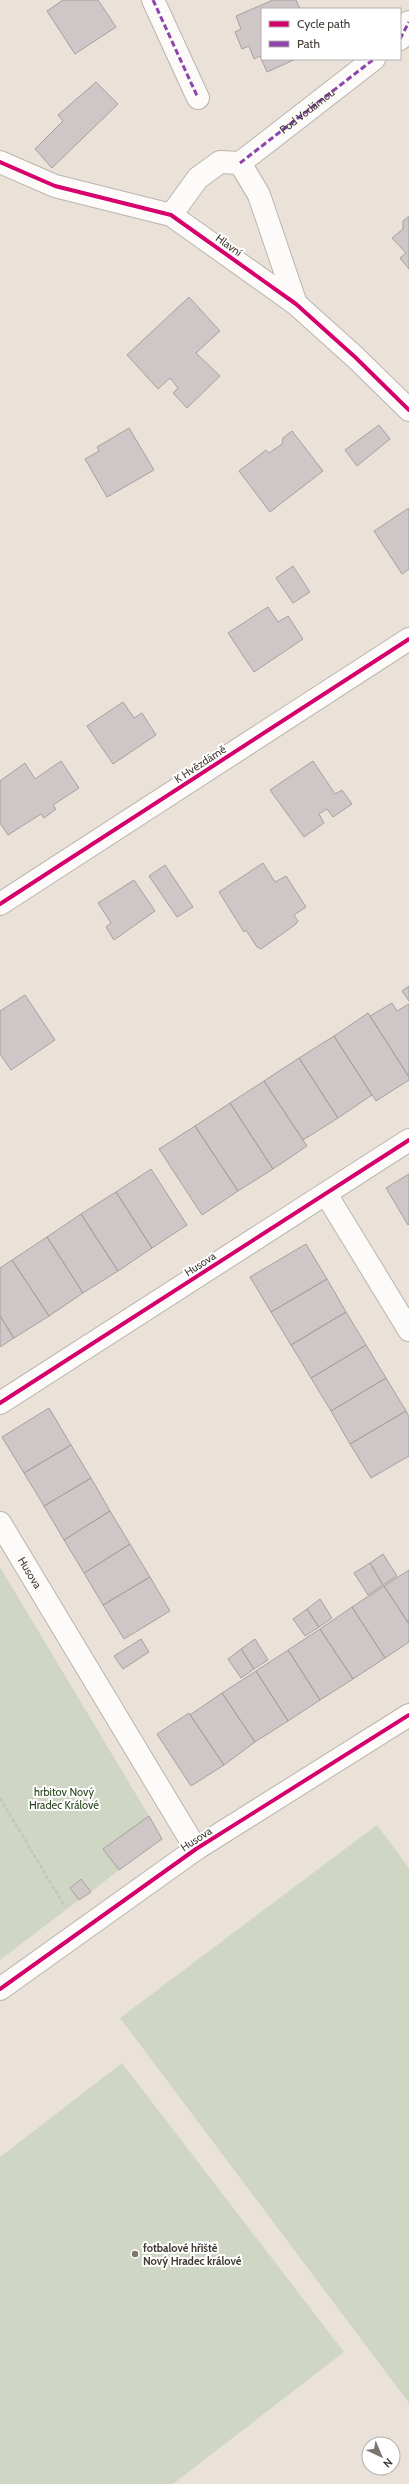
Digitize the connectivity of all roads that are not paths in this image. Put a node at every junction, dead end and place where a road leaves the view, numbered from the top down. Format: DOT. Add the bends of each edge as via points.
graph roads {
  1 [pos="153,0"];
  2 [pos="409,22"];
  3 [pos="401,37"];
  4 [pos="373,60"];
  5 [pos="198,98"];
  6 [pos="0,162"];
  7 [pos="240,163"];
  8 [pos="170,215"];
  9 [pos="296,304"];
  10 [pos="409,410"];
  11 [pos="409,639"];
  12 [pos="0,904"];
  13 [pos="409,1140"];
  14 [pos="326,1194"];
  15 [pos="409,1330"];
  16 [pos="0,1403"];
  17 [pos="0,1523"];
  18 [pos="409,1715"];
  19 [pos="196,1849"];
  20 [pos="0,1989"];
  1 -- 5 [label="street"];
  2 -- 3 [label="street"];
  4 -- 7 [label="street, Pod Vodárnou"];
  6 -- 8 [label="street, Hlavní" via="55,186"];
  7 -- 8 [label="street" via="220,162 198,178"];
  7 -- 9 [label="street" via="259,195"];
  8 -- 9 [label="street, Hlavní"];
  9 -- 10 [label="street, Hlavní"];
  11 -- 12 [label="street, K Hvězdárně"];
  13 -- 14 [label="street, Husova"];
  14 -- 15 [label="street"];
  14 -- 16 [label="street, Husova"];
  17 -- 19 [label="street, Husova"];
  18 -- 19 [label="street, Husova"];
  19 -- 20 [label="street, Husova"];
}
